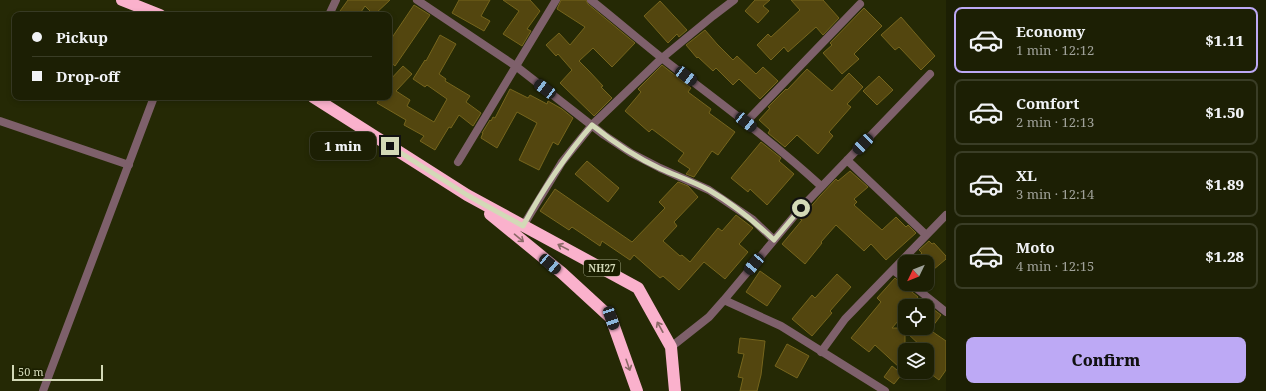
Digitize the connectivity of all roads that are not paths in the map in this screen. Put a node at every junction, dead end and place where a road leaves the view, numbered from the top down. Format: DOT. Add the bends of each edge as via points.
graph roads {
  1 [pos="122,0"];
  2 [pos="336,0"];
  3 [pos="417,0"];
  4 [pos="556,0"];
  5 [pos="591,0"];
  6 [pos="734,0"];
  7 [pos="860,4"];
  8 [pos="152,12"];
  9 [pos="330,12"];
  10 [pos="662,58"];
  11 [pos="516,67"];
  12 [pos="930,74"];
  13 [pos="153,100"];
  14 [pos="318,100"];
  15 [pos="0,121"];
  16 [pos="746,122"];
  17 [pos="592,125"];
  18 [pos="847,160"];
  19 [pos="458,162"];
  20 [pos="129,165"];
  21 [pos="821,186"];
  22 [pos="467,195"];
  23 [pos="946,215"];
  24 [pos="523,226"];
  25 [pos="926,235"];
  26 [pos="774,240"];
  27 [pos="893,270"];
  28 [pos="898,274"];
  29 [pos="920,291"];
  30 [pos="724,300"];
  31 [pos="946,312"];
  32 [pos="671,347"];
  33 [pos="821,352"];
  34 [pos="43,391"];
  35 [pos="637,391"];
  36 [pos="675,391"];
  37 [pos="885,391"];
  1 -- 8 [label="highway"];
  2 -- 9 [label="street"];
  3 -- 11 [label="street"];
  4 -- 11 [label="street"];
  5 -- 10 [label="street"];
  6 -- 10 [label="street"];
  7 -- 16 [label="street"];
  10 -- 16 [label="street"];
  10 -- 17 [label="street"];
  11 -- 17 [label="street"];
  11 -- 19 [label="street"];
  12 -- 18 [label="street"];
  13 -- 20 [label="street"];
  14 -- 22 [label="highway, NH27"];
  15 -- 20 [label="street"];
  16 -- 21 [label="street"];
  17 -- 24 [label="street" via="562,162"];
  17 -- 26 [label="street" via="632,153 709,190 752,219"];
  18 -- 21 [label="street"];
  18 -- 25 [label="street"];
  20 -- 34 [label="street"];
  21 -- 26 [label="street"];
  22 -- 24 [label="highway, NH27"];
  22 -- 35 [label="highway, NH27, one-way" via="611,318"];
  23 -- 25 [label="street"];
  32 -- 24 [label="highway, NH27, one-way" via="638,288"];
  25 -- 27 [label="street"];
  26 -- 30 [label="street"];
  27 -- 28 [label="street"];
  27 -- 33 [label="street" via="845,319"];
  29 -- 31 [label="street"];
  30 -- 32 [label="street" via="709,317"];
  30 -- 33 [label="street" via="781,326"];
  32 -- 36 [label="highway, NH27"];
  33 -- 37 [label="street"];
}
